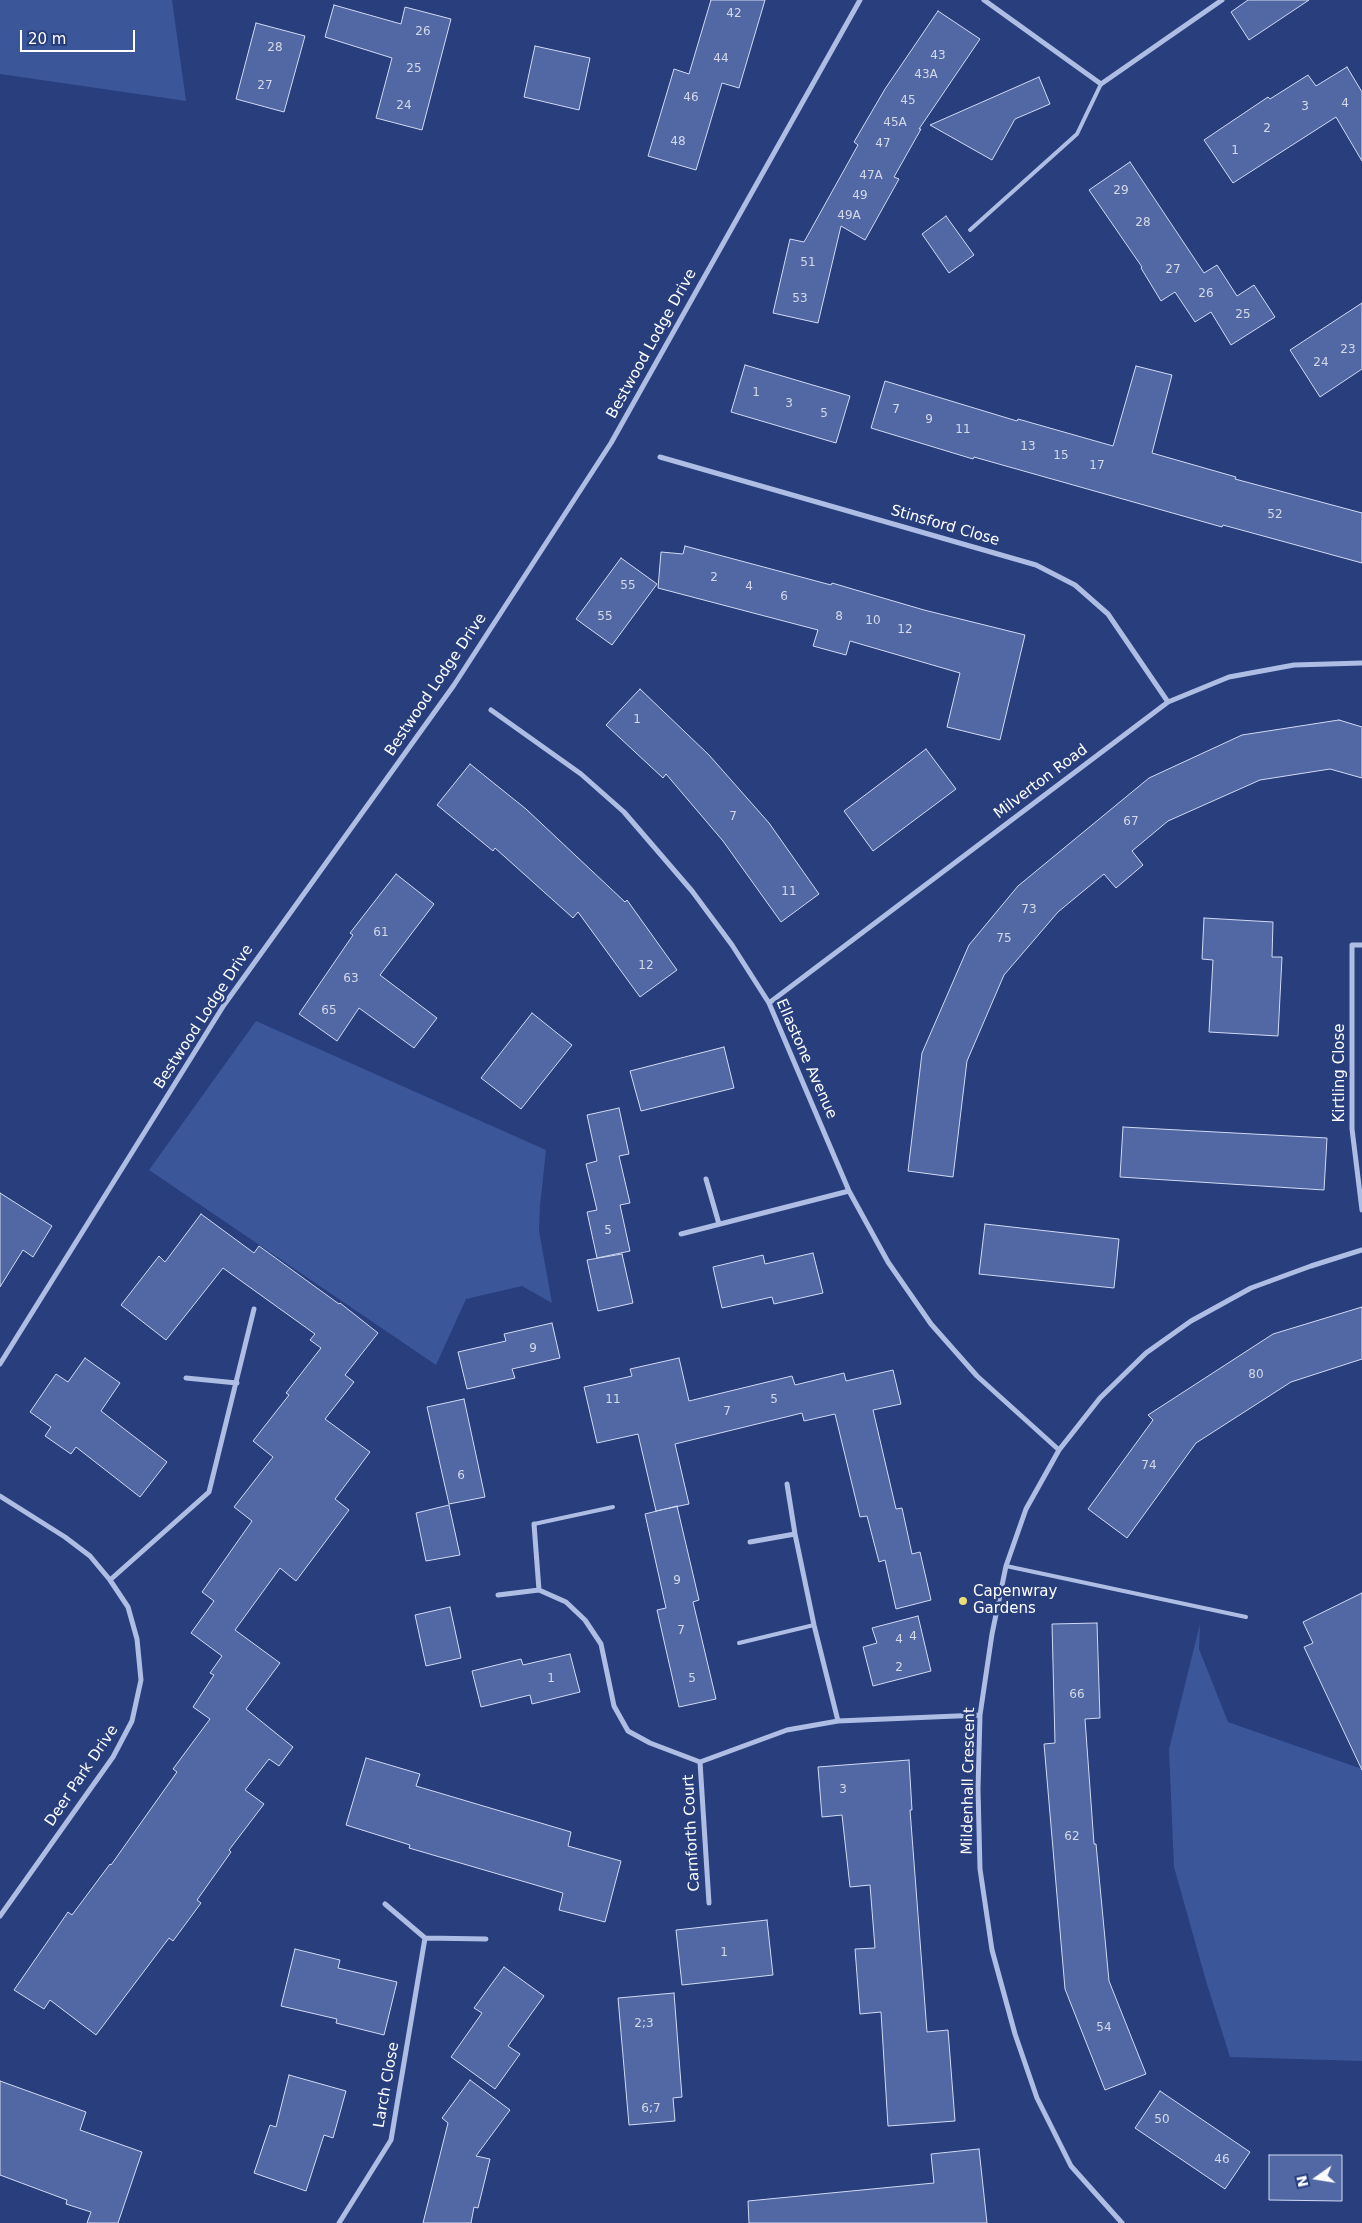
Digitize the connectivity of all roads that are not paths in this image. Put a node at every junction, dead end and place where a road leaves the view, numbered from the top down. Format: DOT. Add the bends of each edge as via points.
graph roads {
  1 [pos="860,0"];
  2 [pos="984,0"];
  3 [pos="1222,0"];
  4 [pos="1101,84"];
  5 [pos="970,230"];
  6 [pos="660,457"];
  7 [pos="1362,663"];
  8 [pos="1168,702"];
  9 [pos="492,710"];
  10 [pos="1362,945"];
  11 [pos="769,1003"];
  12 [pos="706,1180"];
  13 [pos="850,1191"];
  14 [pos="1362,1210"];
  15 [pos="719,1224"];
  16 [pos="680,1234"];
  17 [pos="1362,1250"];
  18 [pos="254,1309"];
  19 [pos="0,1364"];
  20 [pos="186,1378"];
  21 [pos="237,1384"];
  22 [pos="1059,1450"];
  23 [pos="787,1484"];
  24 [pos="0,1496"];
  25 [pos="612,1507"];
  26 [pos="534,1524"];
  27 [pos="795,1534"];
  28 [pos="750,1542"];
  29 [pos="1006,1566"];
  30 [pos="110,1580"];
  31 [pos="539,1590"];
  32 [pos="498,1595"];
  33 [pos="1246,1617"];
  34 [pos="814,1625"];
  35 [pos="740,1643"];
  36 [pos="980,1715"];
  37 [pos="838,1722"];
  38 [pos="700,1762"];
  39 [pos="708,1903"];
  40 [pos="385,1904"];
  41 [pos="0,1916"];
  42 [pos="425,1938"];
  43 [pos="486,1939"];
  44 [pos="1120,2222"];
  45 [pos="338,2223"];
  1 -- 19 [label="street, Bestwood Lodge Drive" via="611,443 454,685 224,1005"];
  2 -- 4 [label="street"];
  3 -- 4 [label="street"];
  4 -- 5 [label="lane" via="1077,134"];
  6 -- 8 [label="street, Stinsford Close" via="1036,565 1075,585 1108,614"];
  7 -- 8 [label="street, Milverton Road" via="1294,665 1229,677"];
  8 -- 11 [label="street, Milverton Road"];
  9 -- 11 [label="street, Ellastone Avenue" via="582,774 624,812 692,891"];
  10 -- 14 [label="street, Kirtling Close" via="1352,945 1352,1129"];
  11 -- 13 [label="street, Ellastone Avenue"];
  12 -- 15 [label="street"];
  13 -- 15 [label="street"];
  13 -- 22 [label="street, Ellastone Avenue" via="888,1262 931,1324 977,1376"];
  15 -- 16 [label="street"];
  17 -- 22 [label="street, Mildenhall Crescent" via="1251,1288 1191,1321 1146,1353 1100,1398"];
  18 -- 21 [label="street"];
  20 -- 21 [label="street"];
  21 -- 30 [label="street" via="209,1492"];
  22 -- 29 [label="street, Mildenhall Crescent" via="1026,1509"];
  23 -- 27 [label="street"];
  24 -- 30 [label="street, Deer Park Drive" via="90,1556"];
  25 -- 26 [label="lane"];
  26 -- 31 [label="street"];
  27 -- 28 [label="street"];
  27 -- 34 [label="street"];
  29 -- 33 [label="lane"];
  29 -- 36 [label="street, Mildenhall Crescent"];
  30 -- 41 [label="street, Deer Park Drive" via="128,1606 137,1639 141,1680 132,1721 113,1757"];
  31 -- 32 [label="street"];
  31 -- 38 [label="street" via="566,1602 586,1620 601,1644 614,1706 628,1731"];
  34 -- 35 [label="lane"];
  34 -- 37 [label="street"];
  36 -- 37 [label="street"];
  36 -- 44 [label="street, Mildenhall Crescent" via="980,1869 992,1950 1015,2034 1037,2098 1071,2166"];
  37 -- 38 [label="street" via="787,1730"];
  38 -- 39 [label="street, Carnforth Court"];
  40 -- 42 [label="street"];
  42 -- 43 [label="street"];
  42 -- 45 [label="street, Larch Close" via="391,2140"];
}
